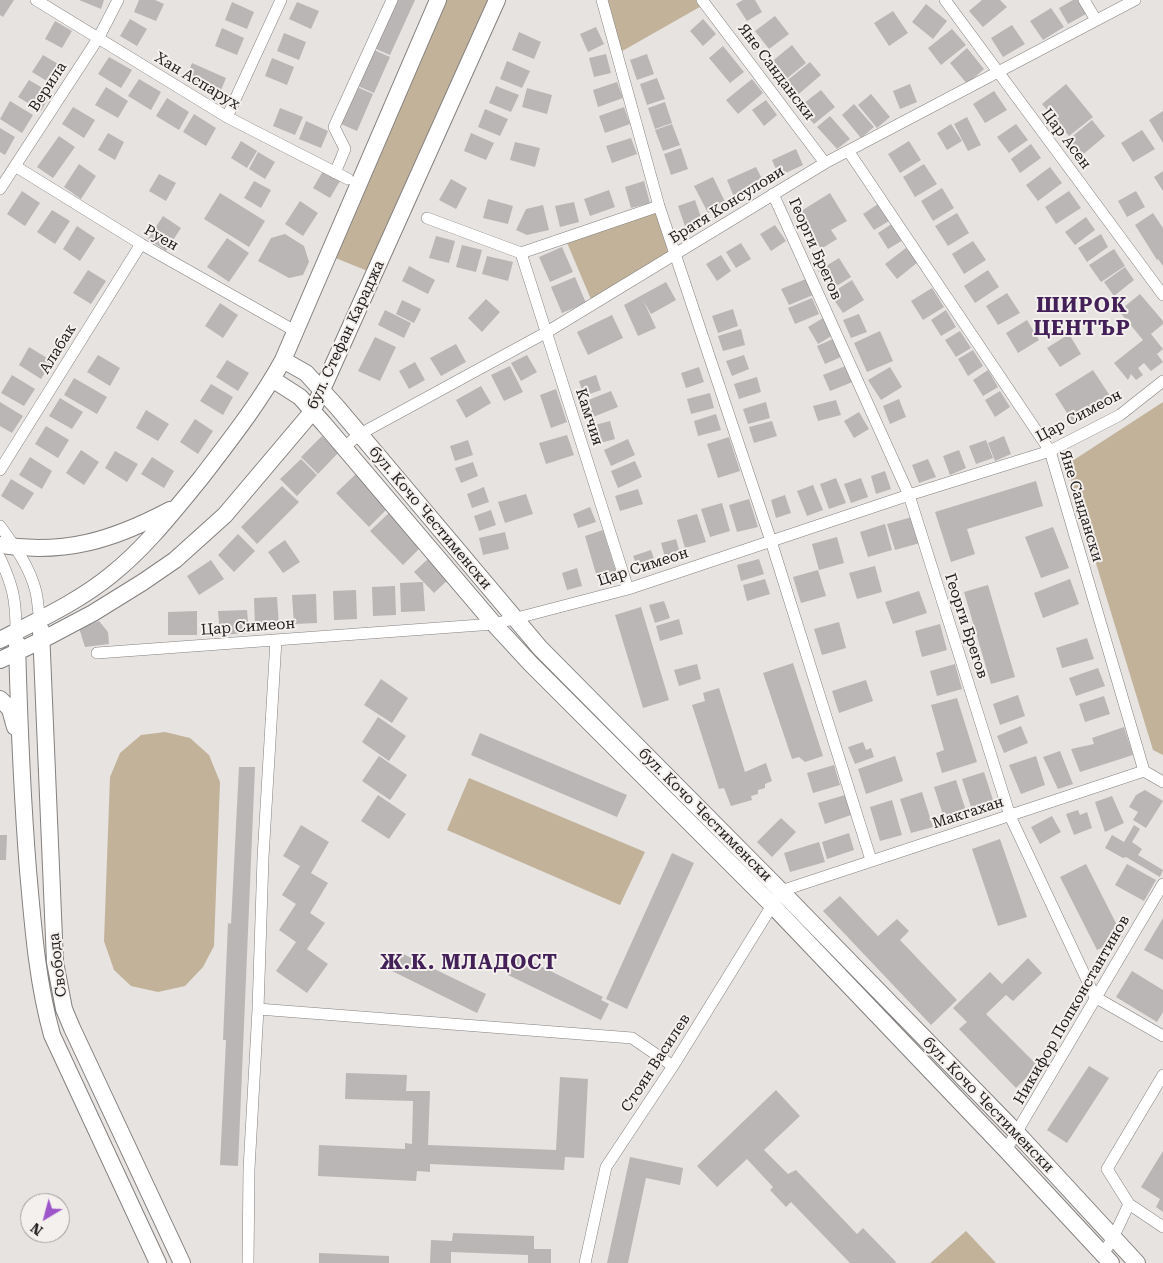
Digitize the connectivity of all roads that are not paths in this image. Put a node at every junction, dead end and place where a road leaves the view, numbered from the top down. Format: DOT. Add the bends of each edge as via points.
graph roads {
  1 [pos="36,0"];
  2 [pos="118,0"];
  3 [pos="281,0"];
  4 [pos="392,0"];
  5 [pos="438,0"];
  6 [pos="497,0"];
  7 [pos="602,0"];
  8 [pos="702,0"];
  9 [pos="945,0"];
  10 [pos="1084,0"];
  11 [pos="1135,0"];
  12 [pos="1096,20"];
  13 [pos="99,38"];
  14 [pos="998,72"];
  15 [pos="227,117"];
  16 [pos="849,152"];
  17 [pos="825,163"];
  18 [pos="15,166"];
  19 [pos="336,173"];
  20 [pos="348,179"];
  21 [pos="0,189"];
  22 [pos="773,194"];
  23 [pos="659,206"];
  24 [pos="427,218"];
  25 [pos="141,244"];
  26 [pos="521,253"];
  27 [pos="676,254"];
  28 [pos="1163,294"];
  29 [pos="295,331"];
  30 [pos="546,332"];
  31 [pos="283,360"];
  32 [pos="272,379"];
  33 [pos="1163,381"];
  34 [pos="322,392"];
  35 [pos="312,412"];
  36 [pos="360,434"];
  37 [pos="343,448"];
  38 [pos="1050,450"];
  39 [pos="0,470"];
  40 [pos="908,495"];
  41 [pos="179,505"];
  42 [pos="0,526"];
  43 [pos="771,540"];
  44 [pos="8,546"];
  45 [pos="0,558"];
  46 [pos="628,589"];
  47 [pos="40,619"];
  48 [pos="516,620"];
  49 [pos="494,624"];
  50 [pos="16,631"];
  51 [pos="0,640"];
  52 [pos="42,640"];
  53 [pos="276,640"];
  54 [pos="17,653"];
  55 [pos="97,653"];
  56 [pos="0,660"];
  57 [pos="0,698"];
  58 [pos="19,741"];
  59 [pos="1144,771"];
  60 [pos="1163,782"];
  61 [pos="1010,816"];
  62 [pos="871,860"];
  63 [pos="1163,884"];
  64 [pos="781,891"];
  65 [pos="772,905"];
  66 [pos="1096,997"];
  67 [pos="258,1009"];
  68 [pos="1163,1036"];
  69 [pos="673,1066"];
  70 [pos="1163,1074"];
  71 [pos="1017,1133"];
  72 [pos="1006,1150"];
  73 [pos="1129,1204"];
  74 [pos="1163,1227"];
  75 [pos="1113,1238"];
  76 [pos="1107,1259"];
  77 [pos="158,1263"];
  78 [pos="182,1263"];
  79 [pos="248,1263"];
  80 [pos="585,1263"];
  81 [pos="1137,1263"];
  1 -- 13 [label="street, Хан Аспарух"];
  2 -- 13 [label="street, Верила"];
  3 -- 15 [label="street"];
  4 -- 19 [label="street" via="334,127 345,149"];
  5 -- 29 [label="street"];
  6 -- 34 [label="street, бул. Стефан Караджа"];
  7 -- 23 [label="street"];
  8 -- 17 [label="street, Яне Сандански"];
  9 -- 14 [label="street, Цар Асен"];
  10 -- 12 [label="street"];
  11 -- 12 [label="street, Братя Консулови"];
  12 -- 14 [label="street, Братя Консулови"];
  13 -- 15 [label="street, Хан Аспарух"];
  13 -- 18 [label="street, Верила"];
  14 -- 16 [label="street, Братя Консулови"];
  14 -- 28 [label="street, Цар Асен"];
  15 -- 19 [label="street, Хан Аспарух"];
  16 -- 17 [label="street, Братя Консулови"];
  16 -- 38 [label="street, Яне Сандански"];
  17 -- 22 [label="street, Братя Консулови"];
  18 -- 21 [label="street, Верила"];
  18 -- 25 [label="street, Руен"];
  19 -- 20 [label="street, Хан Аспарух"];
  22 -- 27 [label="street, Братя Консулови"];
  22 -- 40 [label="street, Георги Брегов"];
  23 -- 26 [label="street"];
  23 -- 27 [label="street"];
  24 -- 26 [label="street"];
  25 -- 29 [label="street, Руен"];
  25 -- 39 [label="street, Алабак"];
  26 -- 30 [label="street, Камчия"];
  27 -- 30 [label="street, Братя Консулови"];
  27 -- 43 [label="street"];
  29 -- 31 [label="street"];
  30 -- 36 [label="street, Братя Консулови"];
  30 -- 46 [label="street, Камчия"];
  31 -- 32 [label="street"];
  31 -- 34 [label="street, бул. Кочо Честименски" via="306,373"];
  32 -- 35 [label="street, бул. Кочо Честименски" via="300,398"];
  32 -- 41 [label="street" via="232,438"];
  33 -- 38 [label="street, Цар Симеон" via="1120,415"];
  34 -- 35 [label="street, бул. Стефан Караджа"];
  34 -- 36 [label="street, бул. Кочо Честименски"];
  35 -- 37 [label="street, бул. Кочо Честименски"];
  35 -- 52 [label="street, бул. Стефан Караджа" via="225,515 174,560 93,613"];
  36 -- 37 [label="street, Братя Консулови"];
  36 -- 48 [label="street, бул. Кочо Честименски"];
  37 -- 49 [label="street, бул. Кочо Честименски"];
  38 -- 40 [label="street, Цар Симеон"];
  38 -- 59 [label="street, Яне Сандански"];
  40 -- 43 [label="street, Цар Симеон"];
  40 -- 61 [label="street, Георги Брегов"];
  41 -- 44 [label="street" via="137,527 87,543 56,548"];
  41 -- 47 [label="street" via="143,546 111,575"];
  42 -- 44 [label="street"];
  43 -- 46 [label="street, Цар Симеон"];
  43 -- 62 [label="street"];
  44 -- 47 [label="street" via="28,570"];
  45 -- 50 [label="street" via="11,582 16,605"];
  46 -- 48 [label="street, Цар Симеон"];
  47 -- 50 [label="street"];
  47 -- 52 [label="street, Свобода"];
  48 -- 49 [label="street, Цар Симеон"];
  48 -- 64 [label="street, бул. Кочо Честименски"];
  49 -- 53 [label="street, Цар Симеон"];
  49 -- 65 [label="street, бул. Кочо Честименски"];
  50 -- 51 [label="street"];
  50 -- 54 [label="street, Свобода"];
  52 -- 54 [label="street, бул. Стефан Караджа"];
  52 -- 78 [label="street, Свобода" via="55,962 64,1009"];
  53 -- 55 [label="street, Цар Симеон"];
  53 -- 67 [label="street" via="262,858"];
  54 -- 56 [label="street, бул. Стефан Караджа"];
  54 -- 58 [label="street, Свобода"];
  57 -- 58 [label="street" via="10,709"];
  58 -- 77 [label="street, Свобода" via="36,954 49,1027"];
  59 -- 60 [label="street"];
  59 -- 61 [label="street, Макгахан"];
  61 -- 62 [label="street, Макгахан"];
  61 -- 66 [label="street, Георги Брегов"];
  62 -- 64 [label="street, Макгахан"];
  63 -- 66 [label="street, Никифор Попконстантинов"];
  64 -- 65 [label="street, Стоян Василев"];
  64 -- 71 [label="street, бул. Кочо Честименски"];
  65 -- 69 [label="street, Стоян Василев"];
  65 -- 72 [label="street, бул. Кочо Честименски"];
  66 -- 68 [label="street"];
  66 -- 71 [label="street, Никифор Попконстантинов"];
  67 -- 69 [label="street" via="632,1038"];
  67 -- 79 [label="street" via="249,1169"];
  69 -- 80 [label="street, Стоян Василев" via="606,1166"];
  70 -- 73 [label="street" via="1107,1169"];
  71 -- 72 [label="street, Никифор Попконстантинов"];
  71 -- 75 [label="street, бул. Кочо Честименски"];
  72 -- 76 [label="street, бул. Кочо Честименски"];
  73 -- 74 [label="street"];
  73 -- 75 [label="street"];
  75 -- 76 [label="street"];
  75 -- 81 [label="street, бул. Кочо Честименски"];
}
